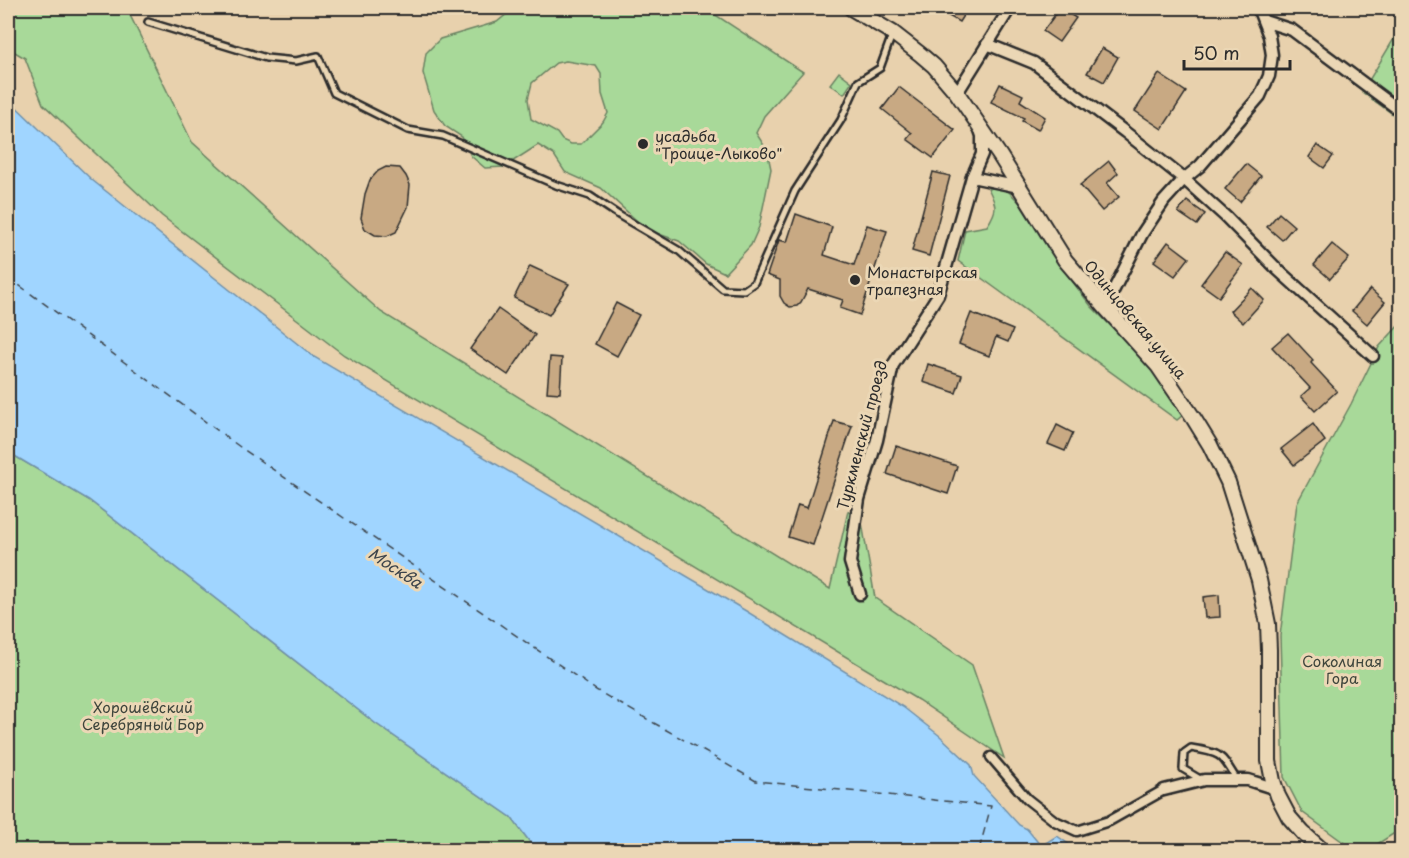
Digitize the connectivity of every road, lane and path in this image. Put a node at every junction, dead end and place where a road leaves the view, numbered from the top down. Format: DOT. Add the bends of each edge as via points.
graph roads {
  1 [pos="851,8"];
  2 [pos="1010,8"];
  3 [pos="1258,8"];
  4 [pos="1264,21"];
  5 [pos="148,22"];
  6 [pos="893,33"];
  7 [pos="987,44"];
  8 [pos="957,93"];
  9 [pos="1401,112"];
  10 [pos="976,120"];
  11 [pos="972,177"];
  12 [pos="1184,179"];
  13 [pos="1019,188"];
  14 [pos="1105,307"];
  15 [pos="1373,356"];
  16 [pos="860,594"];
  17 [pos="991,757"];
  18 [pos="1204,780"];
  19 [pos="1237,780"];
  20 [pos="1276,789"];
  21 [pos="1164,790"];
  22 [pos="1322,850"];
  1 -- 6 [label="street, Одинцовская улица"];
  2 -- 7 [label="street"];
  3 -- 4 [label="street"];
  4 -- 9 [label="street" via="1292,30"];
  4 -- 12 [label="street" via="1272,56 1260,96 1200,166"];
  5 -- 6 [label="lane" via="266,58 296,61 318,56 334,93 408,130 443,136 556,186 590,196 678,250 723,289 744,290 754,282 795,191 841,120 858,82 880,68"];
  6 -- 8 [label="street, Одинцовская улица" via="934,66"];
  7 -- 8 [label="street"];
  7 -- 12 [label="street" via="1034,63"];
  8 -- 10 [label="street, Одинцовская улица"];
  10 -- 11 [label="street, Туркменский проезд" via="982,136 982,154"];
  10 -- 13 [label="street, Одинцовская улица"];
  11 -- 13 [label="street"];
  11 -- 16 [label="street, Туркменский проезд" via="938,295 893,365 859,499 850,562"];
  12 -- 14 [label="street" via="1142,234"];
  12 -- 15 [label="street"];
  13 -- 14 [label="street, Одинцовская улица" via="1065,260"];
  14 -- 20 [label="street, Одинцовская улица" via="1158,366 1210,445 1228,482 1259,580 1268,624 1269,761"];
  17 -- 21 [label="street" via="1027,800 1055,821 1077,831 1109,821"];
  18 -- 19 [label="street"];
  18 -- 19 [label="lane" via="1183,769 1184,753 1191,748 1223,757"];
  18 -- 21 [label="street"];
  19 -- 20 [label="street"];
  20 -- 22 [label="street" via="1296,826"];
}
